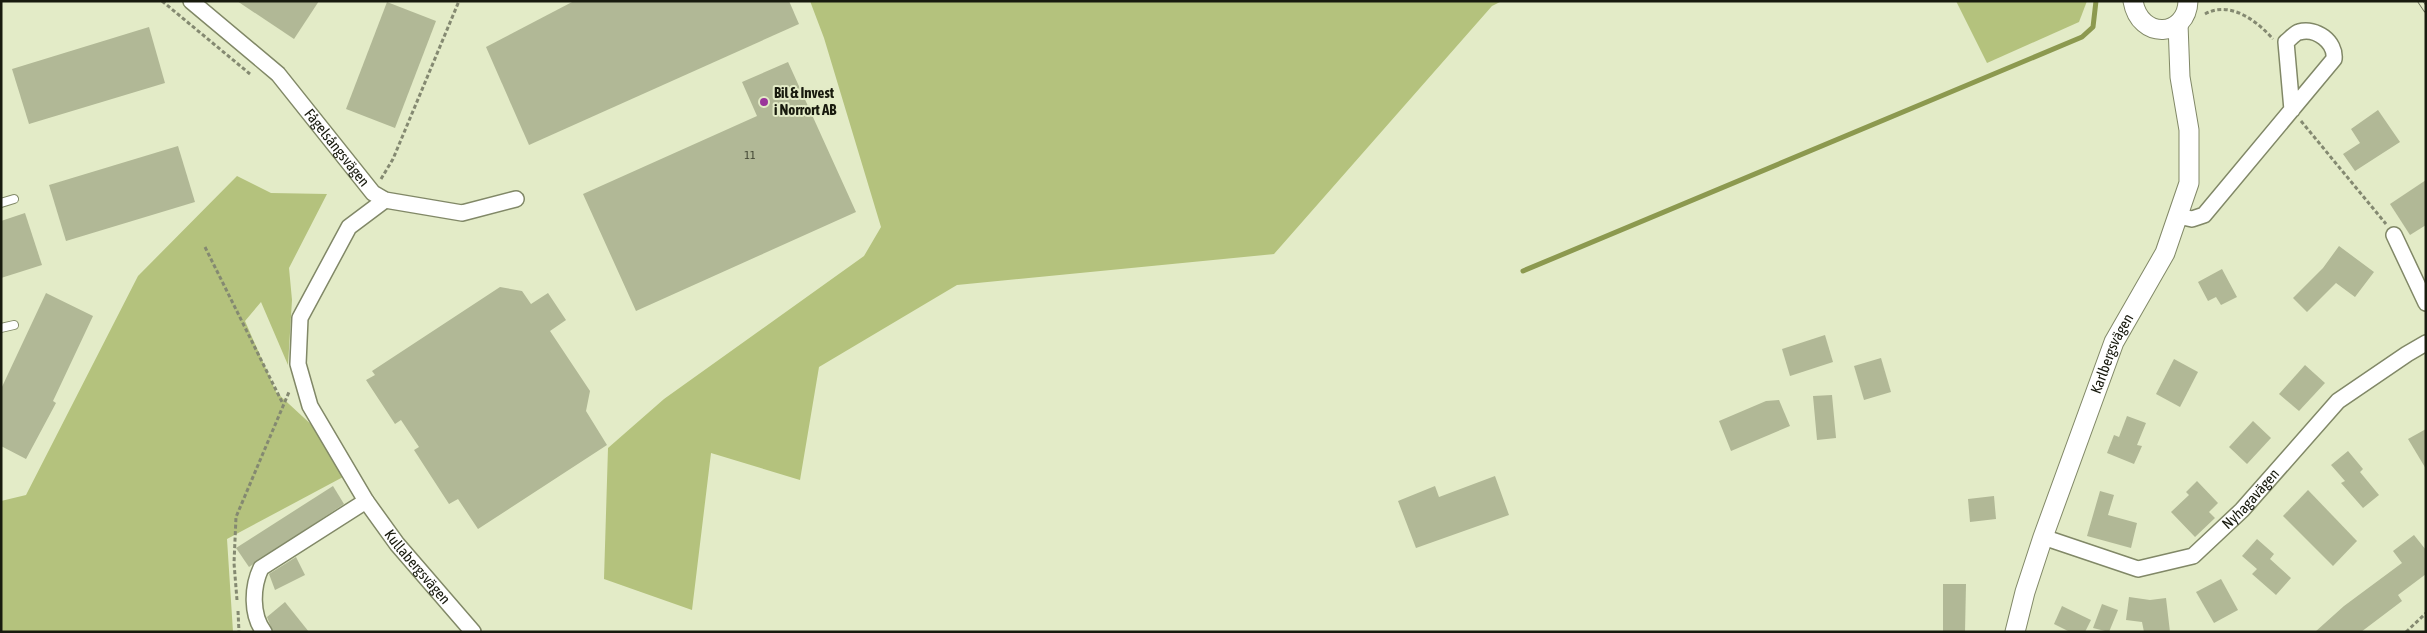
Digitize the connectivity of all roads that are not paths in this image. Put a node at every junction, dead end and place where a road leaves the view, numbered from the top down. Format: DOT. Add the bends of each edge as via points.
graph roads {
  1 [pos="191,1"];
  2 [pos="2133,1"];
  3 [pos="2192,3"];
  4 [pos="2178,24"];
  5 [pos="2157,29"];
  6 [pos="2180,77"];
  7 [pos="2292,110"];
  8 [pos="14,199"];
  9 [pos="516,199"];
  10 [pos="385,200"];
  11 [pos="1,203"];
  12 [pos="2178,216"];
  13 [pos="2394,234"];
  14 [pos="2426,303"];
  15 [pos="14,325"];
  16 [pos="1,328"];
  17 [pos="2426,343"];
  18 [pos="366,501"];
  19 [pos="2043,537"];
  20 [pos="264,632"];
  21 [pos="473,632"];
  22 [pos="2015,632"];
  1 -- 10 [label="street, Fågelsångsvägen" via="278,74 374,193"];
  2 -- 5 [label="street, Karlbergsvägen" via="2140,20"];
  3 -- 4 [label="street"];
  4 -- 5 [label="street"];
  4 -- 6 [label="street, Karlbergsvägen"];
  5 -- 6 [label="street, Karlbergsvägen"];
  6 -- 12 [label="street, Karlbergsvägen" via="2189,130 2189,183"];
  7 -- 7 [label="street" via="2334,59 2335,52 2330,42 2314,32 2298,32 2286,42"];
  7 -- 12 [label="street" via="2204,215 2192,218"];
  8 -- 11 [label="lane"];
  9 -- 10 [label="street" via="462,213"];
  10 -- 18 [label="street, Kullabergsvägen" via="349,227 300,318 298,364 310,406"];
  12 -- 19 [label="street, Karlbergsvägen" via="2164,253 2114,342"];
  13 -- 14 [label="street"];
  15 -- 16 [label="lane"];
  17 -- 19 [label="street, Nyhagavägen" via="2338,401 2242,510 2192,556 2138,569"];
  18 -- 20 [label="street" via="261,568 255,582 256,613 257,623"];
  18 -- 21 [label="street, Kullabergsvägen" via="397,544"];
  19 -- 22 [label="street, Karlbergsvägen"];
}
